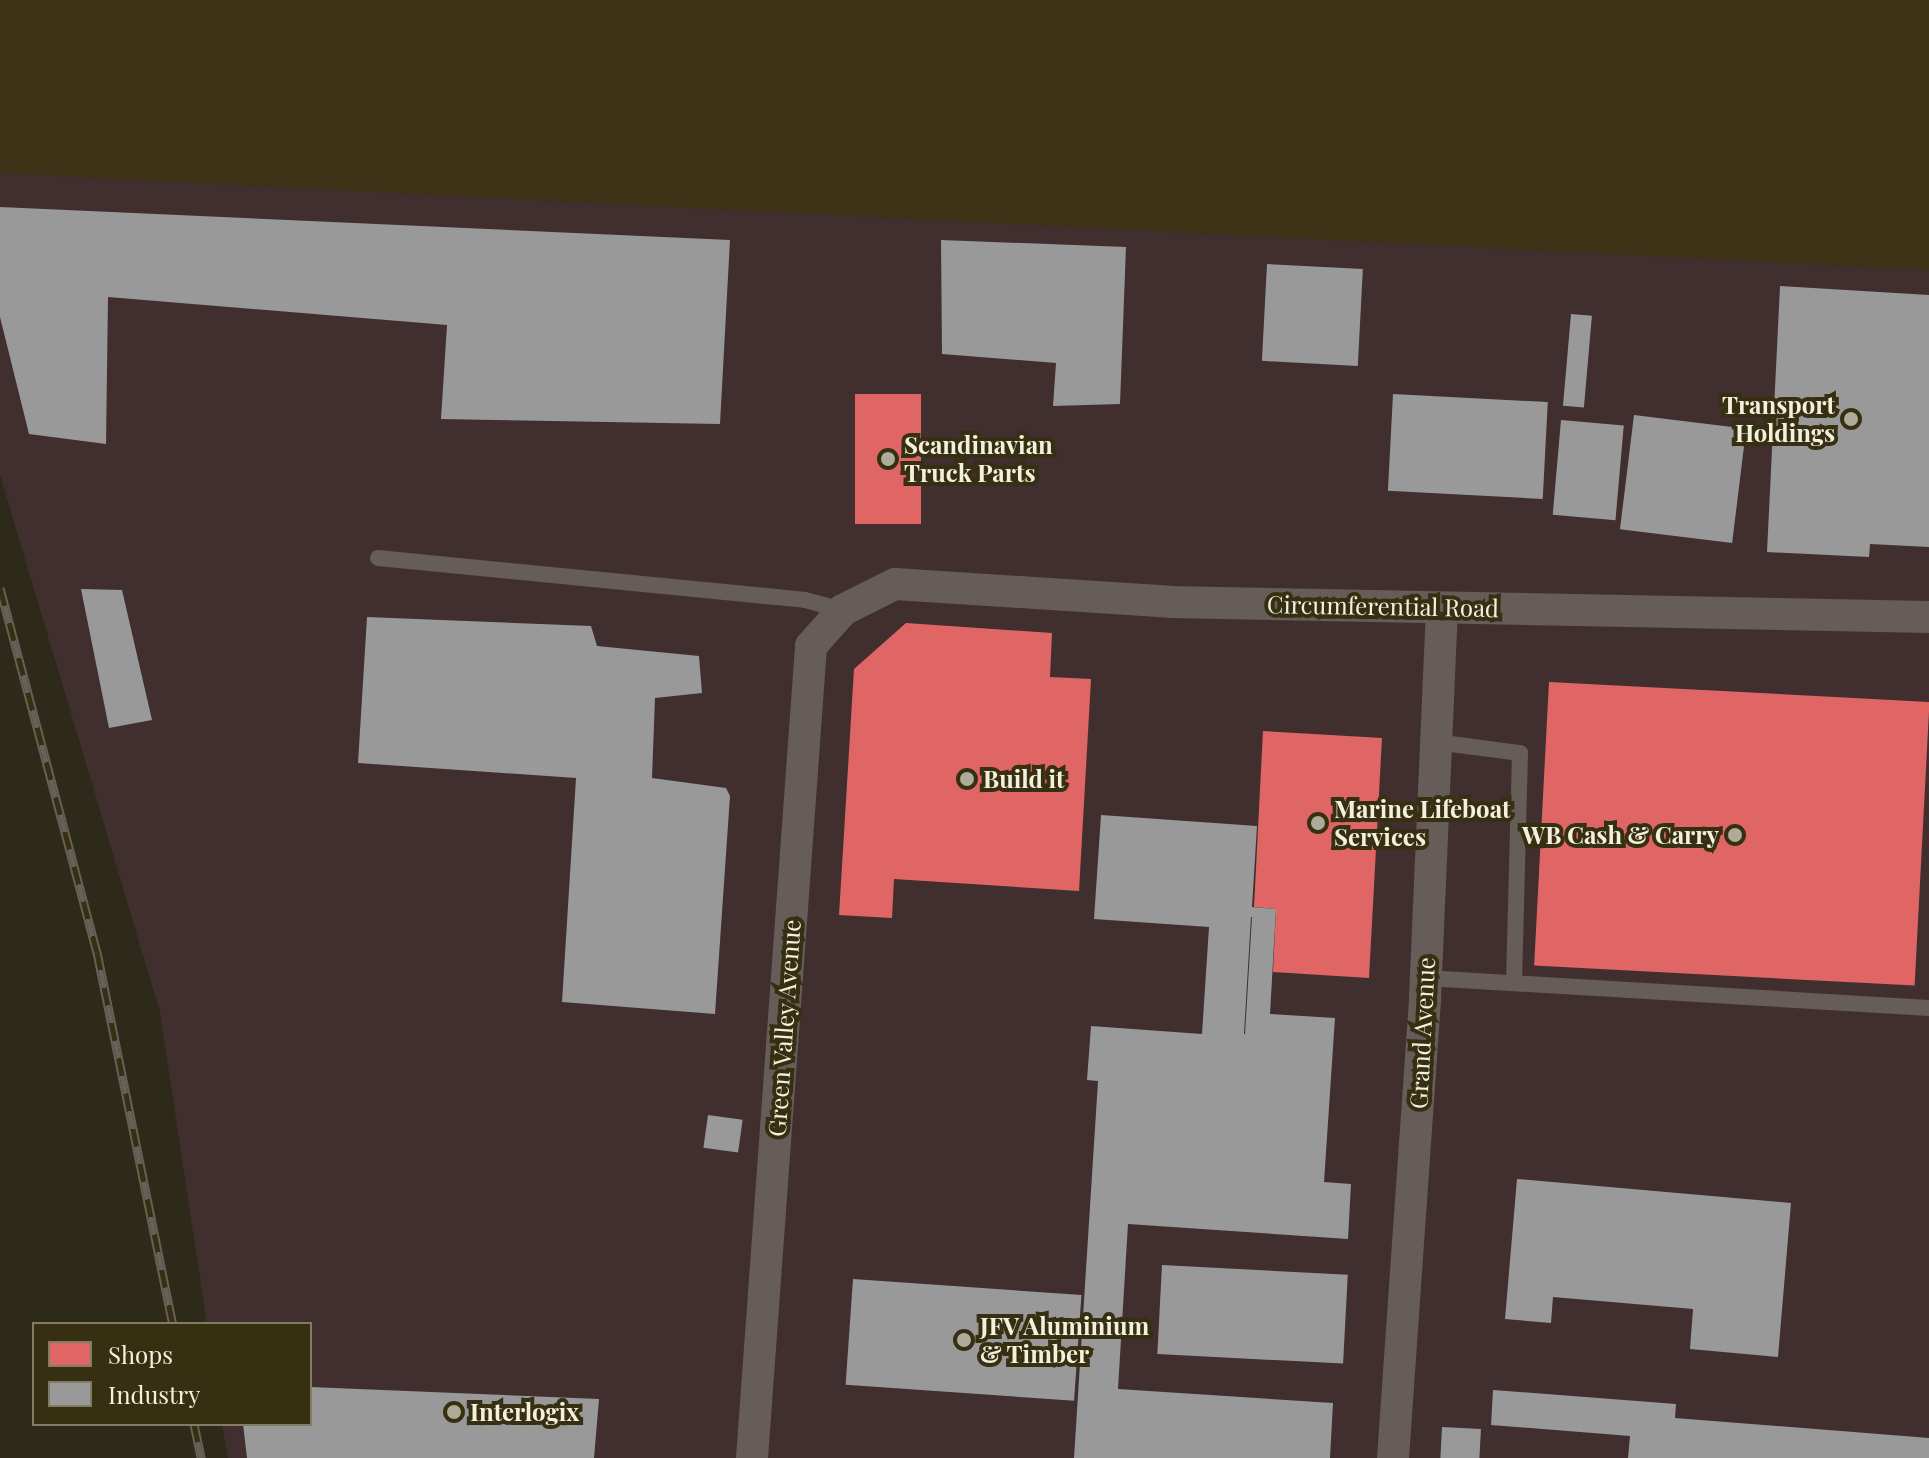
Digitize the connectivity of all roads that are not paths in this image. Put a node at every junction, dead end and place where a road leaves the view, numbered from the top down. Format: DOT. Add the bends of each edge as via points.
graph roads {
  1 [pos="378,558"];
  2 [pos="1442,608"];
  3 [pos="843,610"];
  4 [pos="1929,617"];
  5 [pos="1436,742"];
  6 [pos="1426,978"];
  7 [pos="1514,983"];
  8 [pos="1929,1008"];
  9 [pos="752,1458"];
  10 [pos="1393,1458"];
  1 -- 3 [label="lane" via="805,600"];
  2 -- 3 [label="street, Circumferential Road" via="1170,602 895,584"];
  2 -- 4 [label="street, Circumferential Road"];
  2 -- 5 [label="street, Grand Avenue"];
  3 -- 9 [label="street, Green Valley Avenue" via="811,646"];
  5 -- 6 [label="street, Grand Avenue"];
  5 -- 7 [label="lane" via="1520,753"];
  6 -- 7 [label="lane"];
  6 -- 10 [label="street, Grand Avenue"];
  7 -- 8 [label="lane"];
}
